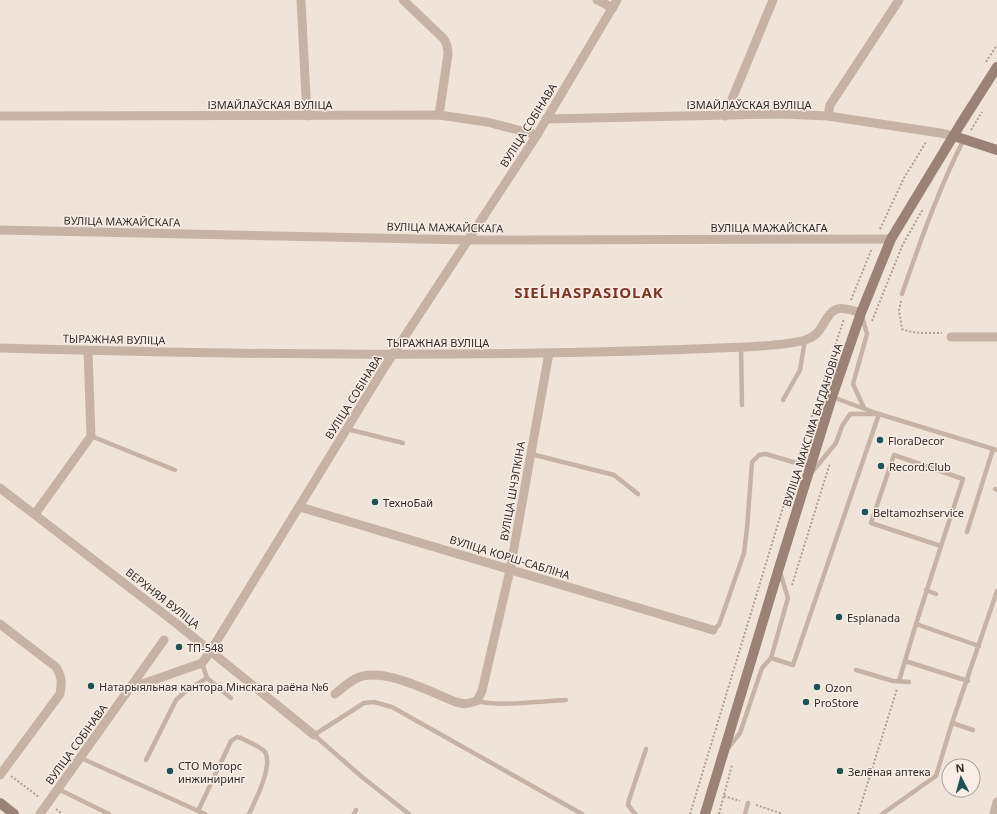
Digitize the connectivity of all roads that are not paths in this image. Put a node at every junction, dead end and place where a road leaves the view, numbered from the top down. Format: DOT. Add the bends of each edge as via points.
graph roads {
  1 [pos="301,0"];
  2 [pos="403,0"];
  3 [pos="597,0"];
  4 [pos="773,0"];
  5 [pos="899,0"];
  6 [pos="615,4"];
  7 [pos="997,67"];
  8 [pos="439,115"];
  9 [pos="0,116"];
  10 [pos="307,116"];
  11 [pos="724,116"];
  12 [pos="828,116"];
  13 [pos="546,120"];
  14 [pos="537,135"];
  15 [pos="959,137"];
  16 [pos="997,150"];
  17 [pos="0,230"];
  18 [pos="890,239"];
  19 [pos="469,240"];
  20 [pos="902,294"];
  21 [pos="861,312"];
  22 [pos="951,337"];
  23 [pos="997,337"];
  24 [pos="805,340"];
  25 [pos="741,347"];
  26 [pos="0,348"];
  27 [pos="88,351"];
  28 [pos="549,353"];
  29 [pos="393,354"];
  30 [pos="832,397"];
  31 [pos="783,400"];
  32 [pos="742,405"];
  33 [pos="864,408"];
  34 [pos="879,414"];
  35 [pos="347,429"];
  36 [pos="91,436"];
  37 [pos="403,443"];
  38 [pos="995,450"];
  39 [pos="531,454"];
  40 [pos="810,467"];
  41 [pos="175,470"];
  42 [pos="807,477"];
  43 [pos="0,488"];
  44 [pos="638,494"];
  45 [pos="300,507"];
  46 [pos="35,514"];
  47 [pos="966,532"];
  48 [pos="941,546"];
  49 [pos="779,568"];
  50 [pos="510,570"];
  51 [pos="926,590"];
  52 [pos="997,591"];
  53 [pos="936,594"];
  54 [pos="0,624"];
  55 [pos="916,624"];
  56 [pos="713,630"];
  57 [pos="164,640"];
  58 [pos="979,646"];
  59 [pos="210,652"];
  60 [pos="771,658"];
  61 [pos="906,661"];
  62 [pos="202,663"];
  63 [pos="856,670"];
  64 [pos="207,678"];
  65 [pos="899,681"];
  66 [pos="968,681"];
  67 [pos="909,682"];
  68 [pos="131,688"];
  69 [pos="335,694"];
  70 [pos="231,698"];
  71 [pos="566,700"];
  72 [pos="477,701"];
  73 [pos="952,723"];
  74 [pos="973,730"];
  75 [pos="314,736"];
  76 [pos="646,749"];
  77 [pos="723,754"];
  78 [pos="81,758"];
  79 [pos="146,760"];
  80 [pos="2,773"];
  81 [pos="58,789"];
  82 [pos="997,802"];
  83 [pos="0,803"];
  84 [pos="748,803"];
  85 [pos="198,811"];
  86 [pos="14,814"];
  87 [pos="40,814"];
  88 [pos="109,814"];
  89 [pos="204,814"];
  90 [pos="249,814"];
  91 [pos="409,814"];
  92 [pos="582,814"];
  93 [pos="635,814"];
  94 [pos="705,814"];
  95 [pos="745,814"];
  96 [pos="882,814"];
  97 [pos="994,814"];
  1 -- 10 [label="street"];
  2 -- 8 [label="street" via="446,42 448,48"];
  3 -- 6 [label="street"];
  4 -- 11 [label="street"];
  5 -- 12 [label="street" via="830,105"];
  6 -- 13 [label="street, ВУЛІЦА СОБІНАВА"];
  7 -- 15 [label="main road, ВУЛІЦА МАКСІМА БАГДАНОВІЧА"];
  8 -- 10 [label="street, ІЗМАЙЛАЎСКАЯ ВУЛІЦА"];
  8 -- 14 [label="street, ІЗМАЙЛАЎСКАЯ ВУЛІЦА" via="487,122"];
  9 -- 10 [label="street, ІЗМАЙЛАЎСКАЯ ВУЛІЦА"];
  11 -- 12 [label="street, ІЗМАЙЛАЎСКАЯ ВУЛІЦА"];
  11 -- 13 [label="street, ІЗМАЙЛАЎСКАЯ ВУЛІЦА"];
  12 -- 15 [label="street, ІЗМАЙЛАЎСКАЯ ВУЛІЦА"];
  13 -- 14 [label="street, ВУЛІЦА СОБІНАВА"];
  14 -- 19 [label="street, ВУЛІЦА СОБІНАВА"];
  15 -- 16 [label="main road, ІЗМАЙЛАЎСКАЯ ВУЛІЦА"];
  15 -- 18 [label="main road, ВУЛІЦА МАКСІМА БАГДАНОВІЧА"];
  15 -- 20 [label="lane" via="955,156"];
  17 -- 19 [label="street, ВУЛІЦА МАЖАЙСКАГА"];
  18 -- 19 [label="street, ВУЛІЦА МАЖАЙСКАГА"];
  18 -- 21 [label="main road, ВУЛІЦА МАКСІМА БАГДАНОВІЧА"];
  19 -- 29 [label="street, ВУЛІЦА СОБІНАВА"];
  21 -- 24 [label="street, ТЫРАЖНАЯ ВУЛІЦА" via="836,310 821,330"];
  21 -- 30 [label="main road, ВУЛІЦА МАКСІМА БАГДАНОВІЧА"];
  21 -- 33 [label="lane" via="867,334 853,384"];
  22 -- 23 [label="street"];
  24 -- 25 [label="street, ТЫРАЖНАЯ ВУЛІЦА"];
  24 -- 31 [label="lane" via="800,370"];
  25 -- 28 [label="street, ТЫРАЖНАЯ ВУЛІЦА"];
  25 -- 32 [label="lane"];
  26 -- 27 [label="street, ТЫРАЖНАЯ ВУЛІЦА"];
  27 -- 29 [label="street, ТЫРАЖНАЯ ВУЛІЦА"];
  27 -- 36 [label="street"];
  28 -- 29 [label="street, ТЫРАЖНАЯ ВУЛІЦА"];
  28 -- 39 [label="street, ВУЛІЦА ШЧЭПКІНА"];
  29 -- 35 [label="street, ВУЛІЦА СОБІНАВА"];
  30 -- 33 [label="lane"];
  30 -- 40 [label="main road, ВУЛІЦА МАКСІМА БАГДАНОВІЧА"];
  33 -- 34 [label="lane"];
  34 -- 38 [label="lane"];
  34 -- 42 [label="lane" via="850,414 836,443"];
  34 -- 60 [label="lane" via="793,665"];
  35 -- 37 [label="lane"];
  35 -- 45 [label="street, ВУЛІЦА СОБІНАВА"];
  36 -- 41 [label="lane"];
  36 -- 46 [label="street"];
  38 -- 47 [label="lane"];
  39 -- 44 [label="lane" via="614,476"];
  39 -- 50 [label="street, ВУЛІЦА ШЧЭПКІНА"];
  40 -- 42 [label="main road, ВУЛІЦА МАКСІМА БАГДАНОВІЧА"];
  40 -- 56 [label="lane" via="766,454 758,455 752,462 744,553 719,625"];
  42 -- 49 [label="main road, ВУЛІЦА МАКСІМА БАГДАНОВІЧА"];
  43 -- 46 [label="street, ВЕРХНЯЯ ВУЛІЦА"];
  45 -- 50 [label="street, ВУЛІЦА КОРШ-САБЛІНА"];
  45 -- 59 [label="street, ВУЛІЦА СОБІНАВА"];
  46 -- 59 [label="street, ВЕРХНЯЯ ВУЛІЦА"];
  48 -- 48 [label="lane" via="871,523 894,455 963,479"];
  48 -- 51 [label="lane"];
  49 -- 60 [label="lane" via="788,598"];
  49 -- 77 [label="main road, ВУЛІЦА МАКСІМА БАГДАНОВІЧА"];
  50 -- 56 [label="street, ВУЛІЦА КОРШ-САБЛІНА"];
  50 -- 72 [label="street, ВУЛІЦА ШЧЭПКІНА" via="482,691"];
  51 -- 53 [label="lane"];
  51 -- 55 [label="lane"];
  52 -- 58 [label="lane"];
  54 -- 80 [label="street" via="56,667 62,685 60,694"];
  55 -- 58 [label="lane"];
  55 -- 61 [label="lane"];
  57 -- 68 [label="street, ВУЛІЦА СОБІНАВА"];
  58 -- 66 [label="lane"];
  59 -- 62 [label="street, ВУЛІЦА СОБІНАВА"];
  59 -- 75 [label="street, ВЕРХНЯЯ ВУЛІЦА"];
  60 -- 77 [label="lane" via="762,668 740,733"];
  61 -- 65 [label="lane"];
  61 -- 66 [label="lane"];
  62 -- 64 [label="lane"];
  62 -- 68 [label="street"];
  63 -- 65 [label="lane"];
  64 -- 70 [label="lane"];
  64 -- 79 [label="lane" via="176,700"];
  65 -- 67 [label="lane"];
  66 -- 73 [label="lane"];
  68 -- 78 [label="street, ВУЛІЦА СОБІНАВА"];
  69 -- 72 [label="street" via="355,679 380,675 392,677 456,702 465,704"];
  71 -- 72 [label="lane" via="503,703"];
  73 -- 74 [label="lane"];
  73 -- 96 [label="lane" via="936,776"];
  75 -- 91 [label="lane, ВЕРХНЯЯ ВУЛІЦА"];
  75 -- 92 [label="lane" via="364,703 374,702 392,707"];
  76 -- 93 [label="lane" via="628,805"];
  77 -- 94 [label="main road, ВУЛІЦА МАКСІМА БАГДАНОВІЧА"];
  78 -- 81 [label="street, ВУЛІЦА СОБІНАВА"];
  78 -- 85 [label="lane"];
  81 -- 87 [label="street, ВУЛІЦА СОБІНАВА"];
  81 -- 88 [label="lane"];
  82 -- 97 [label="street"];
  83 -- 86 [label="main road"];
  84 -- 95 [label="lane"];
  85 -- 89 [label="lane"];
  85 -- 90 [label="lane" via="231,740 237,737 264,750 268,756 266,772"];
}
